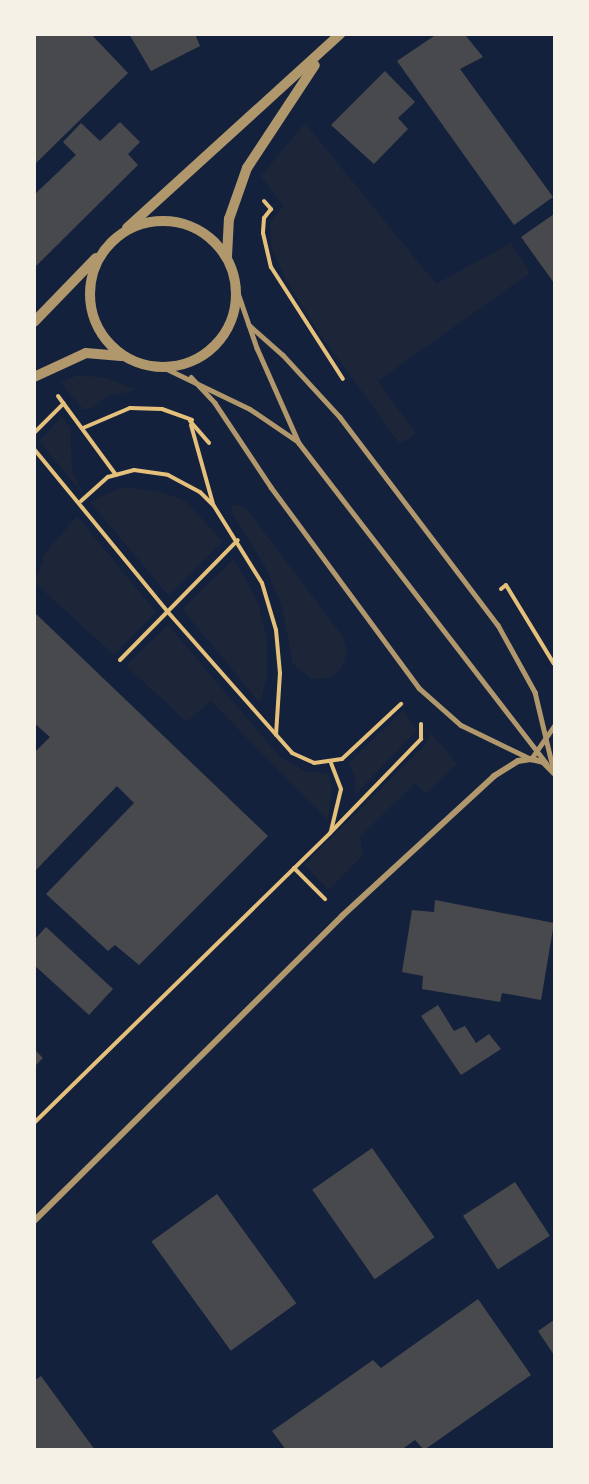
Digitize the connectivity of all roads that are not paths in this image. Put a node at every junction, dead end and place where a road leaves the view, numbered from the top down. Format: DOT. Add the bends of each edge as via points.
graph roads {
  1 [pos="336,38"];
  2 [pos="111,244"];
  3 [pos="230,265"];
  4 [pos="236,287"];
  5 [pos="34,322"];
  6 [pos="248,324"];
  7 [pos="129,359"];
  8 [pos="165,368"];
  9 [pos="34,377"];
  10 [pos="191,378"];
  11 [pos="299,443"];
  12 [pos="555,726"];
  13 [pos="545,736"];
  14 [pos="535,751"];
  15 [pos="531,759"];
  16 [pos="554,772"];
  17 [pos="34,1221"];
  1 -- 2 [label="street" via="210,149"];
  1 -- 3 [label="street" via="280,113 247,168 229,219 225,244"];
  2 -- 3 [label="street" via="144,224 181,223 212,240"];
  2 -- 5 [label="street"];
  2 -- 7 [label="street" via="93,272 91,306 104,337"];
  3 -- 4 [label="street"];
  4 -- 6 [label="lane"];
  4 -- 8 [label="street" via="233,318 219,341 195,360"];
  6 -- 11 [label="lane"];
  6 -- 13 [label="lane" via="284,355 340,417 498,625 526,670"];
  7 -- 8 [label="street"];
  7 -- 9 [label="street" via="92,352"];
  8 -- 10 [label="lane"];
  10 -- 11 [label="lane" via="264,417"];
  10 -- 15 [label="lane" via="215,403 271,487 419,688 460,725"];
  11 -- 14 [label="lane"];
  12 -- 13 [label="lane"];
  13 -- 14 [label="lane"];
  13 -- 16 [label="lane"];
  14 -- 15 [label="lane"];
  14 -- 16 [label="lane"];
  15 -- 16 [label="street" via="543,762"];
  15 -- 17 [label="street" via="518,761 494,776 342,916"];
}
